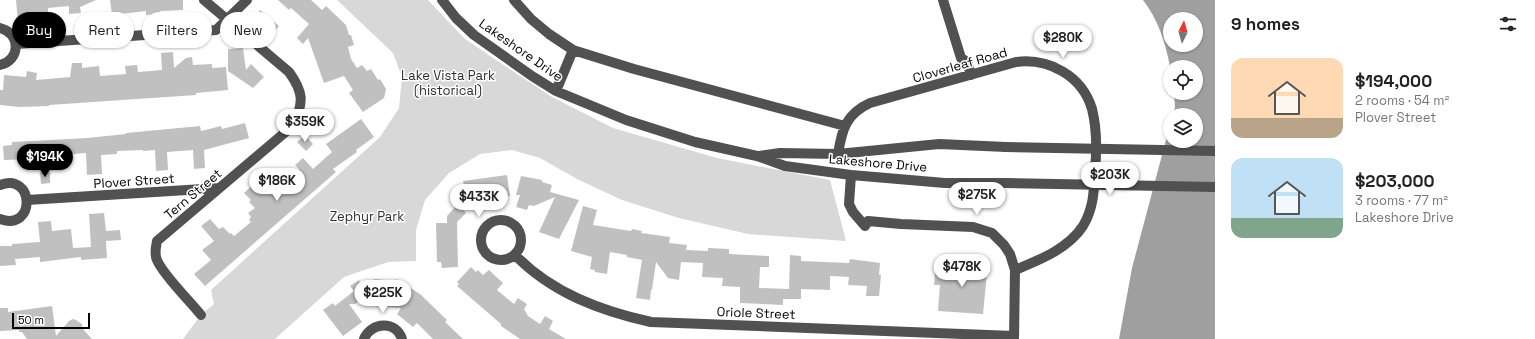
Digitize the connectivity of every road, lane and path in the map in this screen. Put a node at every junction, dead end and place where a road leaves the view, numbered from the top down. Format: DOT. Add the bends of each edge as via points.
graph roads {
  1 [pos="204,0"];
  2 [pos="247,0"];
  3 [pos="442,0"];
  4 [pos="514,0"];
  5 [pos="943,0"];
  6 [pos="236,12"];
  7 [pos="220,14"];
  8 [pos="220,27"];
  9 [pos="0,28"];
  10 [pos="12,37"];
  11 [pos="66,40"];
  12 [pos="16,48"];
  13 [pos="260,48"];
  14 [pos="573,50"];
  15 [pos="0,65"];
  16 [pos="971,75"];
  17 [pos="556,91"];
  18 [pos="845,126"];
  19 [pos="1215,150"];
  20 [pos="838,154"];
  21 [pos="757,156"];
  22 [pos="851,175"];
  23 [pos="0,185"];
  24 [pos="1215,187"];
  25 [pos="219,188"];
  26 [pos="27,200"];
  27 [pos="0,219"];
  28 [pos="515,255"];
  29 [pos="1015,270"];
  30 [pos="201,315"];
  31 [pos="1014,337"];
  32 [pos="364,339"];
  33 [pos="402,339"];
  1 -- 7 [label="street, Tern Street"];
  2 -- 6 [label="street"];
  3 -- 17 [label="street, Lakeshore Drive" via="474,35"];
  4 -- 14 [label="street" via="531,19"];
  5 -- 16 [label="street" via="961,58 967,62"];
  8 -- 11 [label="street" via="216,30"];
  9 -- 10 [label="street"];
  12 -- 15 [label="street" via="14,57"];
  13 -- 25 [label="street, Tern Street" via="289,72 298,85 301,104 295,124"];
  14 -- 17 [label="street"];
  14 -- 18 [label="street"];
  16 -- 18 [label="street, Cloverleaf Road" via="870,103 854,112"];
  16 -- 29 [label="street, Cloverleaf Road" via="1016,62 1047,64 1062,71 1078,85 1089,102 1094,118 1096,159 1094,195 1089,215 1071,240 1044,258"];
  17 -- 21 [label="street, Lakeshore Drive" via="626,120 695,142"];
  18 -- 20 [label="street, Cloverleaf Road"];
  19 -- 20 [label="street, Lakeshore Drive, bridge" via="939,144"];
  20 -- 21 [label="street, Lakeshore Drive" via="780,153"];
  21 -- 22 [label="street, Lakeshore Drive" via="784,166"];
  22 -- 24 [label="street, Lakeshore Drive, bridge" via="945,183"];
  22 -- 29 [label="street" via="849,204 865,226 868,221 963,226 985,230 1004,245"];
  23 -- 26 [label="street" via="9,183 18,186 25,193"];
  25 -- 26 [label="street, Plover Street"];
  25 -- 30 [label="street, Tern Street" via="157,241 155,250 156,259 162,269"];
  26 -- 27 [label="street" via="26,209 20,217 10,221"];
  28 -- 28 [label="street" via="521,244 516,226 504,220 492,222 487,226 481,237 487,254 498,260"];
  28 -- 31 [label="street, Oriole Street" via="539,276 574,297 595,307 652,322"];
  29 -- 31 [label="street"];
  32 -- 33 [label="street" via="373,328 386,325 398,331"];
}
